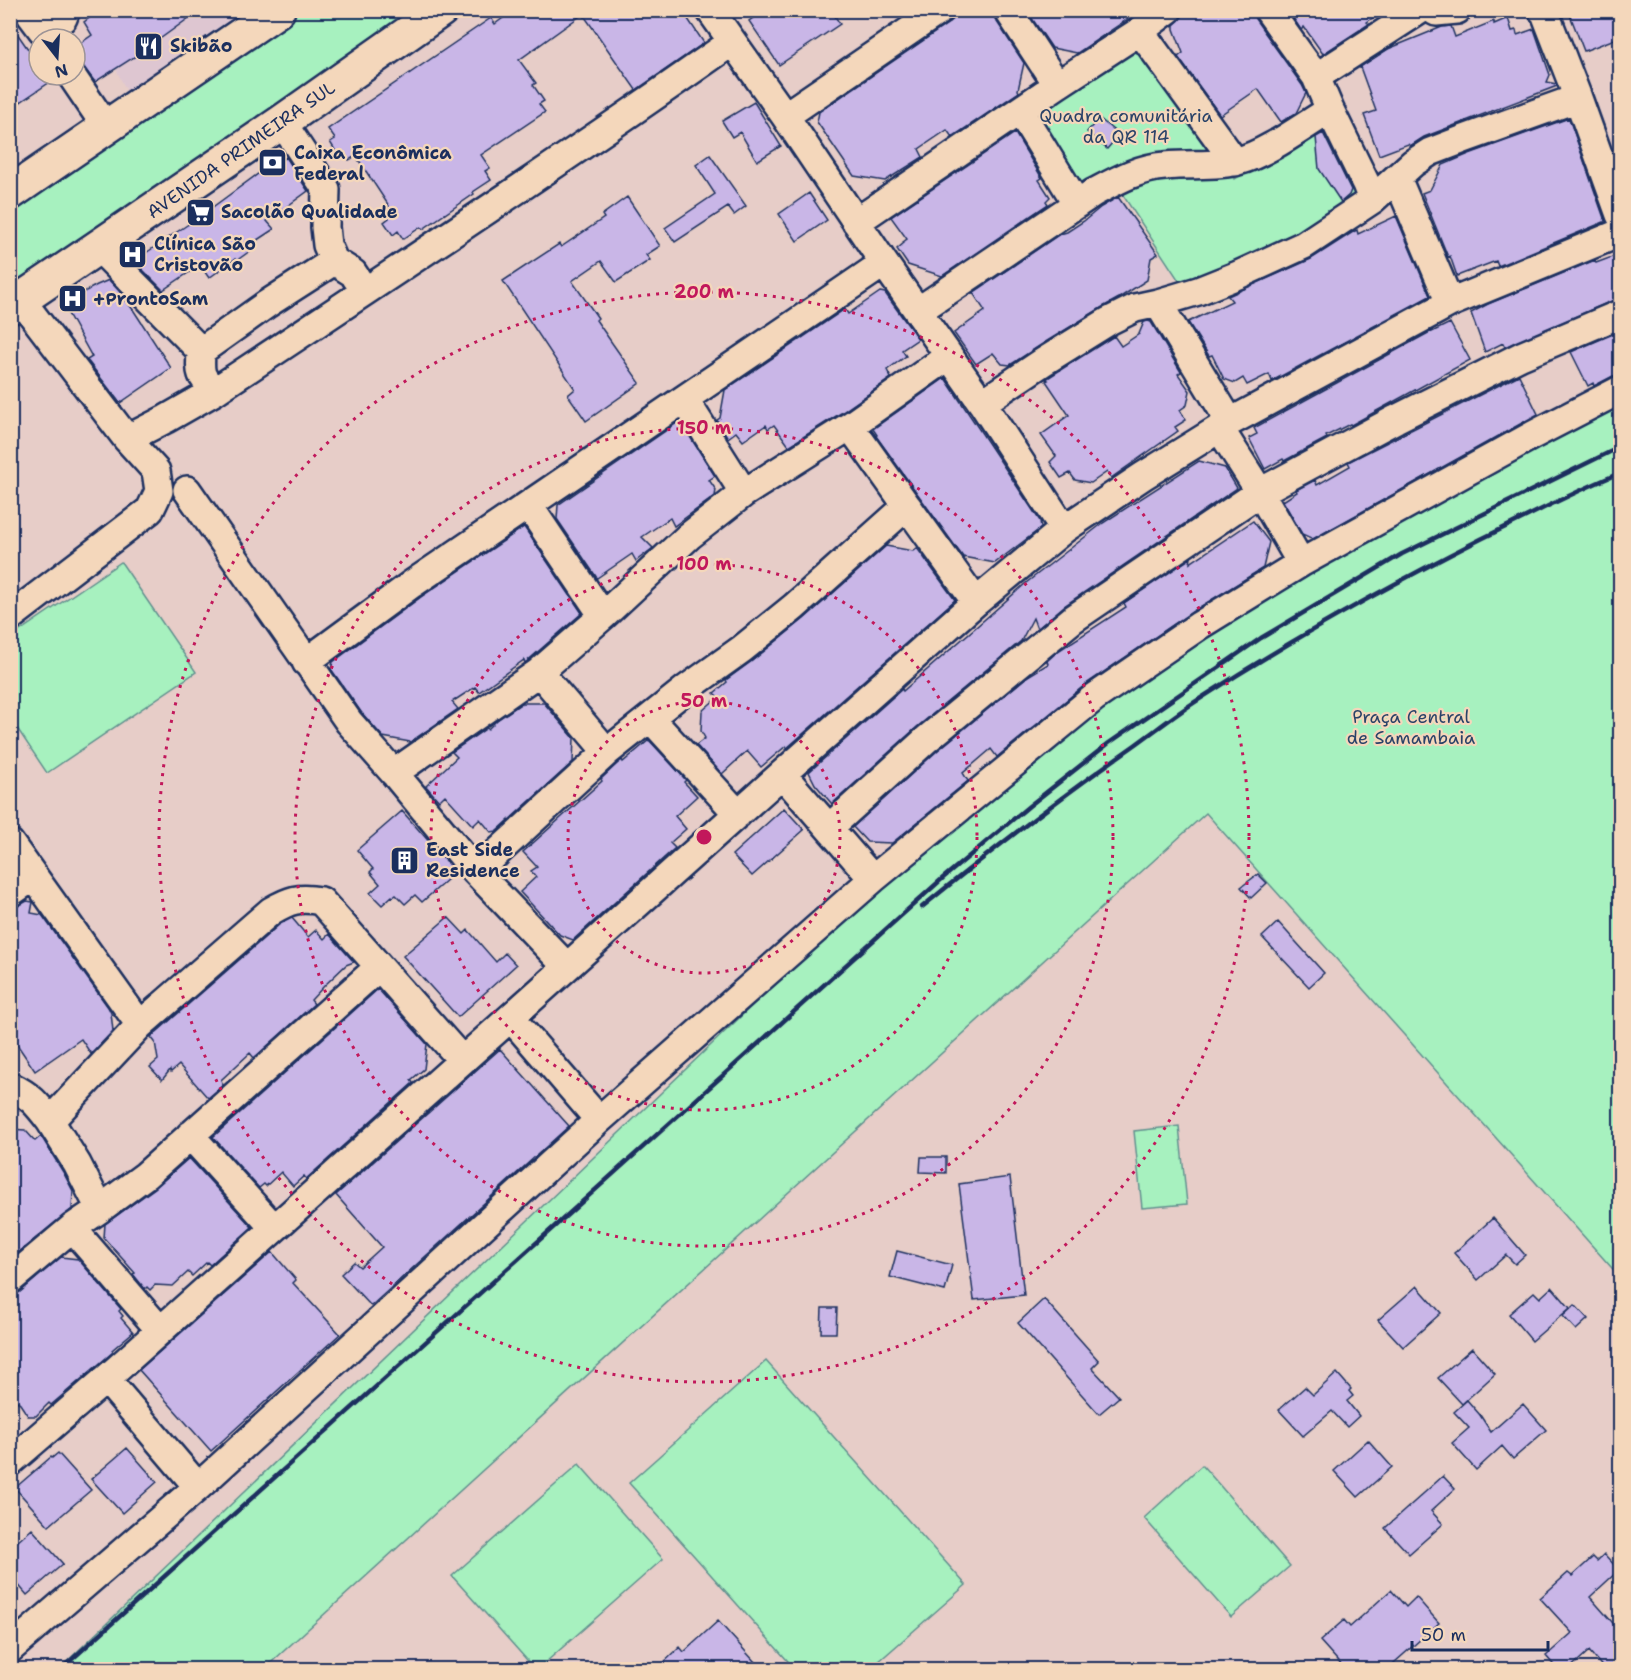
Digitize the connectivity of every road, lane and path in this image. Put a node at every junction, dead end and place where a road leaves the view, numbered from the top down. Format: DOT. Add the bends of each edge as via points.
graph roads {
  1 [pos="27,10"];
  2 [pos="278,10"];
  3 [pos="441,10"];
  4 [pos="710,10"];
  5 [pos="940,10"];
  6 [pos="1008,10"];
  7 [pos="1168,10"];
  8 [pos="1268,10"];
  9 [pos="1420,10"];
  10 [pos="1433,10"];
  11 [pos="1457,10"];
  12 [pos="1542,10"];
  13 [pos="40,27"];
  14 [pos="1140,31"];
  15 [pos="732,42"];
  16 [pos="1317,77"];
  17 [pos="1057,85"];
  18 [pos="79,87"];
  19 [pos="1578,98"];
  20 [pos="1330,110"];
  21 [pos="1020,111"];
  22 [pos="785,116"];
  23 [pos="282,122"];
  24 [pos="107,128"];
  25 [pos="1235,162"];
  26 [pos="1397,178"];
  27 [pos="10,194"];
  28 [pos="1372,200"];
  29 [pos="1077,204"];
  30 [pos="1620,215"];
  31 [pos="856,222"];
  32 [pos="1620,232"];
  33 [pos="99,248"];
  34 [pos="334,261"];
  35 [pos="884,263"];
  36 [pos="365,291"];
  37 [pos="1158,303"];
  38 [pos="1450,303"];
  39 [pos="16,304"];
  40 [pos="918,311"];
  41 [pos="1620,314"];
  42 [pos="201,351"];
  43 [pos="949,356"];
  44 [pos="1620,390"];
  45 [pos="215,391"];
  46 [pos="685,400"];
  47 [pos="982,404"];
  48 [pos="1225,425"];
  49 [pos="850,426"];
  50 [pos="128,439"];
  51 [pos="187,490"];
  52 [pos="1260,492"];
  53 [pos="744,493"];
  54 [pos="529,506"];
  55 [pos="907,506"];
  56 [pos="1064,529"];
  57 [pos="1301,563"];
  58 [pos="976,602"];
  59 [pos="603,616"];
  60 [pos="10,617"];
  61 [pos="306,662"];
  62 [pos="539,672"];
  63 [pos="650,718"];
  64 [pos="607,752"];
  65 [pos="394,773"];
  66 [pos="782,774"];
  67 [pos="738,814"];
  68 [pos="829,828"];
  69 [pos="10,843"];
  70 [pos="476,872"];
  71 [pos="33,876"];
  72 [pos="873,879"];
  73 [pos="10,893"];
  74 [pos="567,967"];
  75 [pos="380,968"];
  76 [pos="511,1018"];
  77 [pos="140,1025"];
  78 [pos="462,1060"];
  79 [pos="10,1086"];
  80 [pos="599,1120"];
  81 [pos="50,1121"];
  82 [pos="190,1135"];
  83 [pos="100,1209"];
  84 [pos="72,1228"];
  85 [pos="274,1228"];
  86 [pos="10,1280"];
  87 [pos="160,1330"];
  88 [pos="106,1379"];
  89 [pos="12,1459"];
  90 [pos="198,1487"];
  91 [pos="10,1649"];
  1 -- 13 [label="street"];
  2 -- 24 [label="main road"];
  3 -- 23 [label="main road, AVENIDA PRIMEIRA SUL"];
  4 -- 15 [label="street"];
  5 -- 22 [label="street"];
  6 -- 17 [label="street"];
  7 -- 14 [label="street"];
  8 -- 16 [label="street"];
  9 -- 16 [label="street"];
  10 -- 11 [label="street"];
  12 -- 19 [label="street"];
  14 -- 17 [label="street"];
  14 -- 25 [label="street"];
  15 -- 22 [label="street"];
  15 -- 36 [label="street"];
  16 -- 20 [label="street"];
  17 -- 21 [label="street"];
  18 -- 24 [label="street"];
  19 -- 26 [label="street" via="1430,152"];
  19 -- 30 [label="street"];
  20 -- 25 [label="street" via="1261,152"];
  20 -- 28 [label="street"];
  21 -- 29 [label="street"];
  21 -- 31 [label="street"];
  22 -- 31 [label="street"];
  23 -- 33 [label="main road, AVENIDA PRIMEIRA SUL"];
  23 -- 34 [label="street" via="326,189 325,227"];
  24 -- 27 [label="main road"];
  25 -- 29 [label="street" via="1136,171"];
  26 -- 28 [label="street"];
  26 -- 38 [label="street"];
  28 -- 37 [label="street" via="1304,245 1198,291"];
  29 -- 40 [label="street"];
  31 -- 35 [label="street"];
  32 -- 38 [label="street"];
  33 -- 39 [label="main road, AVENIDA PRIMEIRA SUL"];
  33 -- 42 [label="street"];
  34 -- 36 [label="street" via="353,273"];
  34 -- 42 [label="street"];
  35 -- 40 [label="street"];
  35 -- 46 [label="street"];
  36 -- 45 [label="street"];
  37 -- 47 [label="street" via="1135,308 1109,321"];
  37 -- 48 [label="street"];
  38 -- 48 [label="street"];
  39 -- 50 [label="street"];
  40 -- 43 [label="street"];
  41 -- 52 [label="street" via="1521,356"];
  42 -- 45 [label="street" via="202,379"];
  43 -- 47 [label="street"];
  43 -- 49 [label="street"];
  44 -- 57 [label="street"];
  45 -- 50 [label="street"];
  46 -- 53 [label="street"];
  46 -- 54 [label="street"];
  47 -- 56 [label="street"];
  48 -- 52 [label="street"];
  48 -- 56 [label="street"];
  49 -- 53 [label="street"];
  49 -- 55 [label="street"];
  50 -- 60 [label="street" via="156,471 159,491 150,510"];
  51 -- 61 [label="street"];
  52 -- 57 [label="street"];
  52 -- 68 [label="street" via="1073,619 927,739"];
  53 -- 59 [label="street" via="689,536"];
  54 -- 59 [label="street"];
  54 -- 61 [label="street" via="412,584"];
  55 -- 58 [label="street"];
  55 -- 63 [label="street" via="794,607"];
  56 -- 58 [label="street"];
  57 -- 72 [label="street" via="1200,625 1095,697"];
  58 -- 66 [label="street"];
  59 -- 62 [label="street"];
  61 -- 65 [label="street" via="349,722"];
  62 -- 64 [label="street"];
  62 -- 65 [label="street"];
  63 -- 64 [label="street"];
  63 -- 67 [label="street"];
  64 -- 70 [label="street"];
  65 -- 70 [label="street"];
  66 -- 67 [label="street"];
  66 -- 68 [label="street"];
  67 -- 74 [label="street"];
  68 -- 72 [label="street"];
  69 -- 71 [label="street"];
  70 -- 74 [label="street"];
  71 -- 73 [label="street"];
  71 -- 77 [label="street"];
  72 -- 80 [label="street"];
  74 -- 76 [label="street"];
  75 -- 77 [label="street" via="321,901 304,898 271,911"];
  75 -- 78 [label="street"];
  75 -- 82 [label="street"];
  76 -- 78 [label="street"];
  76 -- 80 [label="street"];
  77 -- 81 [label="street"];
  78 -- 85 [label="street"];
  79 -- 81 [label="street" via="36,1102"];
  80 -- 90 [label="street"];
  81 -- 83 [label="street"];
  82 -- 83 [label="street" via="146,1176"];
  82 -- 85 [label="street"];
  83 -- 84 [label="street"];
  84 -- 86 [label="street"];
  84 -- 87 [label="street"];
  85 -- 87 [label="street"];
  87 -- 88 [label="street"];
  88 -- 89 [label="street"];
  88 -- 90 [label="street"];
  90 -- 91 [label="street"];
}
